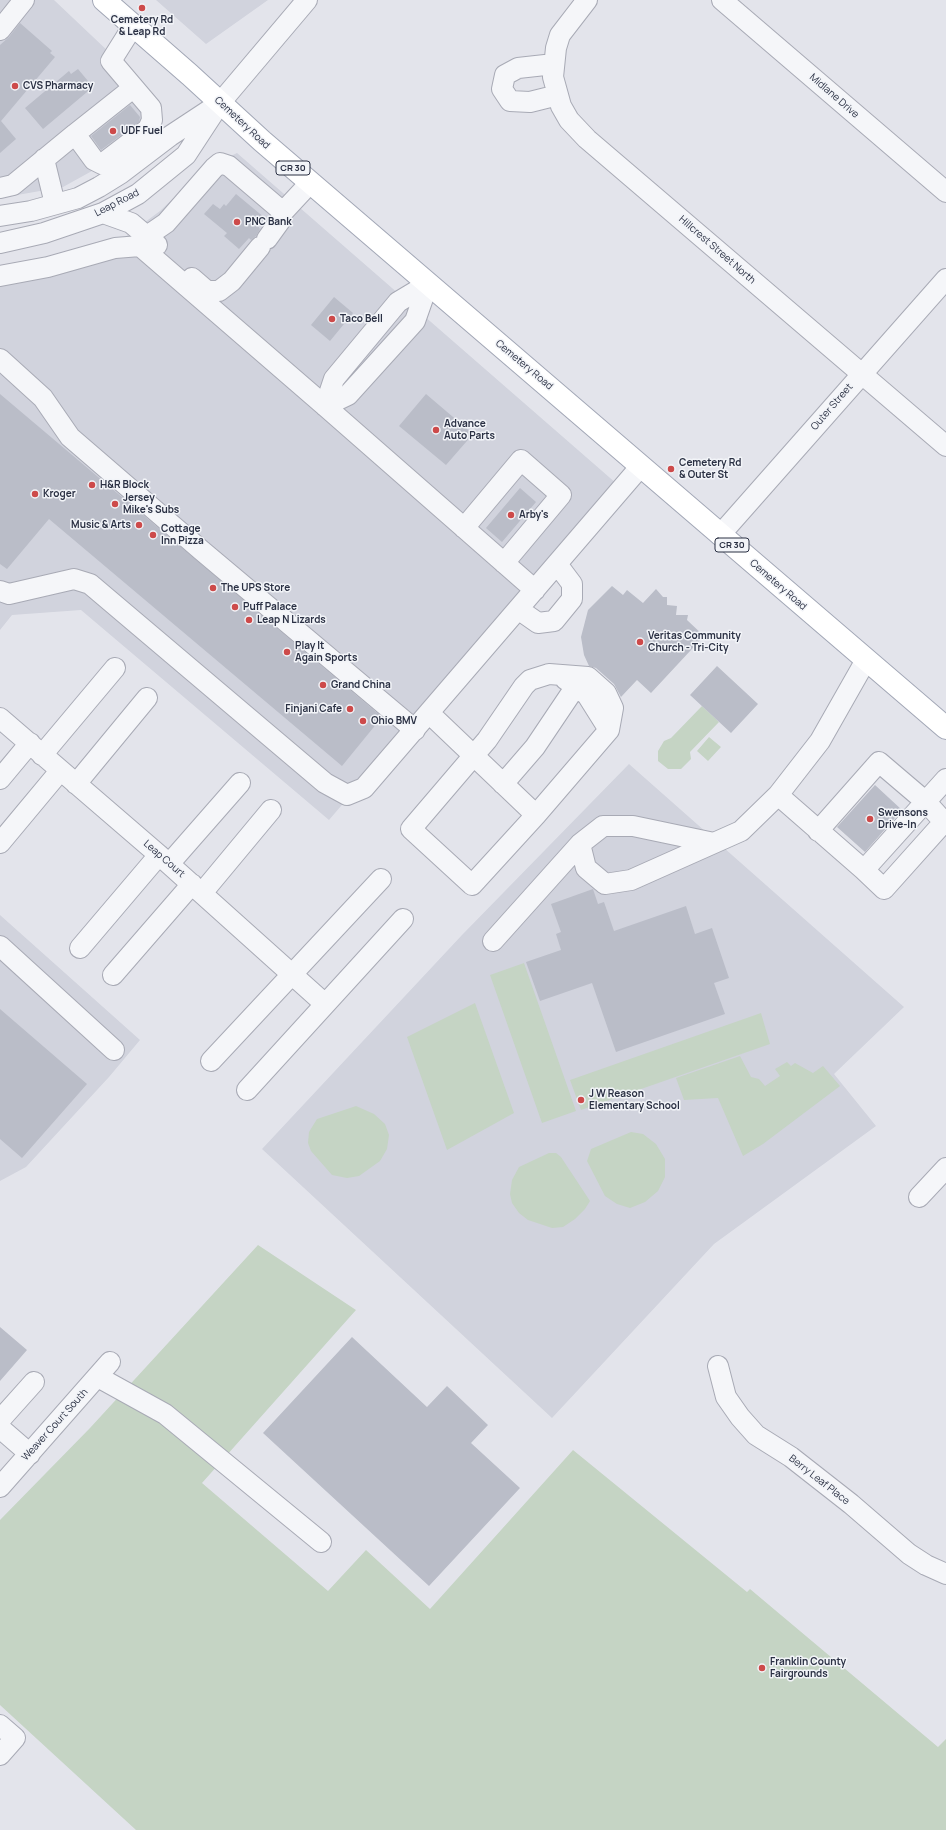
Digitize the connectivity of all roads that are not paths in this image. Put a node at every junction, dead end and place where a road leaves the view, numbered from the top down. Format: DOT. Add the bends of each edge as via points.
graph roads {
  1 [pos="24,0"];
  2 [pos="104,0"];
  3 [pos="587,0"];
  4 [pos="722,0"];
  5 [pos="305,1"];
  6 [pos="133,26"];
  7 [pos="0,30"];
  8 [pos="554,64"];
  9 [pos="134,88"];
  10 [pos="558,95"];
  11 [pos="220,103"];
  12 [pos="75,134"];
  13 [pos="44,159"];
  14 [pos="310,183"];
  15 [pos="0,188"];
  16 [pos="946,192"];
  17 [pos="138,194"];
  18 [pos="55,204"];
  19 [pos="283,212"];
  20 [pos="103,213"];
  21 [pos="0,216"];
  22 [pos="143,241"];
  23 [pos="0,243"];
  24 [pos="0,276"];
  25 [pos="946,279"];
  26 [pos="428,284"];
  27 [pos="0,359"];
  28 [pos="861,374"];
  29 [pos="325,406"];
  30 [pos="946,446"];
  31 [pos="641,466"];
  32 [pos="464,528"];
  33 [pos="720,534"];
  34 [pos="504,563"];
  35 [pos="557,564"];
  36 [pos="535,590"];
  37 [pos="0,591"];
  38 [pos="518,609"];
  39 [pos="866,660"];
  40 [pos="116,668"];
  41 [pos="557,674"];
  42 [pos="576,686"];
  43 [pos="147,698"];
  44 [pos="429,713"];
  45 [pos="0,718"];
  46 [pos="946,728"];
  47 [pos="415,730"];
  48 [pos="609,730"];
  49 [pos="36,749"];
  50 [pos="474,757"];
  51 [pos="60,771"];
  52 [pos="0,779"];
  53 [pos="946,779"];
  54 [pos="240,783"];
  55 [pos="76,784"];
  56 [pos="503,784"];
  57 [pos="778,795"];
  58 [pos="926,802"];
  59 [pos="271,810"];
  60 [pos="536,815"];
  61 [pos="818,831"];
  62 [pos="0,843"];
  63 [pos="714,843"];
  64 [pos="580,844"];
  65 [pos="164,860"];
  66 [pos="864,870"];
  67 [pos="381,879"];
  68 [pos="197,888"];
  69 [pos="402,919"];
  70 [pos="493,941"];
  71 [pos="0,946"];
  72 [pos="80,948"];
  73 [pos="292,973"];
  74 [pos="113,975"];
  75 [pos="325,1004"];
  76 [pos="114,1050"];
  77 [pos="212,1061"];
  78 [pos="247,1090"];
  79 [pos="946,1168"];
  80 [pos="919,1197"];
  81 [pos="718,1366"];
  82 [pos="34,1382"];
  83 [pos="0,1420"];
  84 [pos="0,1428"];
  85 [pos="30,1454"];
  86 [pos="0,1488"];
  87 [pos="320,1542"];
  88 [pos="946,1574"];
  89 [pos="0,1725"];
  90 [pos="0,1755"];
  1 -- 7 [label="street"];
  2 -- 6 [label="main road, Cemetery Road / CR 30"];
  3 -- 8 [label="street, Hillcrest Street North" via="560,35"];
  4 -- 16 [label="street, Midlane Drive"];
  5 -- 11 [label="street, Leap Road"];
  6 -- 9 [label="street" via="111,61"];
  6 -- 11 [label="main road, Cemetery Road / CR 30"];
  8 -- 10 [label="street, Hillcrest Street North" via="553,77"];
  8 -- 10 [label="street" via="518,68 505,74 502,89 510,101 530,102"];
  9 -- 12 [label="street"];
  9 -- 12 [label="street" via="151,108 152,120 148,130 102,164 94,160"];
  10 -- 28 [label="street, Hillcrest Street North" via="569,120 587,139"];
  11 -- 14 [label="main road, Cemetery Road / CR 30"];
  11 -- 17 [label="street, Leap Road" via="186,155"];
  11 -- 18 [label="street, Leap Road" via="99,187 78,198"];
  12 -- 13 [label="street"];
  13 -- 15 [label="street" via="13,185"];
  13 -- 18 [label="street"];
  14 -- 19 [label="street"];
  14 -- 26 [label="main road, Cemetery Road / CR 30"];
  17 -- 20 [label="street, Leap Road"];
  17 -- 22 [label="street"];
  18 -- 21 [label="street, Leap Road"];
  19 -- 22 [label="street" via="229,166 220,163 166,223"];
  19 -- 22 [label="street" via="280,221 264,243 232,281 219,292 207,291"];
  20 -- 22 [label="street" via="131,223"];
  20 -- 23 [label="street, Leap Road"];
  22 -- 24 [label="street" via="48,267"];
  22 -- 29 [label="street"];
  25 -- 28 [label="street, Outer Street"];
  26 -- 29 [label="street" via="415,321 348,395"];
  26 -- 31 [label="main road, Cemetery Road / CR 30"];
  27 -- 47 [label="street" via="43,398 70,437"];
  28 -- 30 [label="street, Hillcrest Street North"];
  28 -- 33 [label="street, Outer Street"];
  29 -- 32 [label="street"];
  31 -- 33 [label="main road, Cemetery Road / CR 30"];
  31 -- 35 [label="street"];
  32 -- 34 [label="street"];
  32 -- 34 [label="street" via="520,460 561,495"];
  33 -- 39 [label="main road, Cemetery Road / CR 30"];
  34 -- 36 [label="street"];
  35 -- 36 [label="street"];
  35 -- 38 [label="street" via="572,584 572,599 554,621 538,624"];
  36 -- 38 [label="street"];
  37 -- 47 [label="street" via="9,594 74,580 90,584 326,783 347,795 364,788"];
  38 -- 44 [label="street"];
  39 -- 46 [label="main road, Cemetery Road / CR 30"];
  39 -- 57 [label="street" via="820,741"];
  40 -- 49 [label="street"];
  41 -- 42 [label="street"];
  41 -- 48 [label="street" via="588,676 606,693 613,708"];
  41 -- 50 [label="street" via="530,680 524,686"];
  42 -- 48 [label="street" via="588,695"];
  42 -- 56 [label="street" via="535,747"];
  43 -- 55 [label="street"];
  44 -- 47 [label="street"];
  44 -- 50 [label="street"];
  45 -- 49 [label="street, Leap Court"];
  48 -- 60 [label="street"];
  49 -- 51 [label="street, Leap Court"];
  49 -- 52 [label="street"];
  50 -- 56 [label="street"];
  50 -- 60 [label="street" via="411,829 472,885"];
  51 -- 55 [label="street, Leap Court"];
  51 -- 62 [label="street"];
  53 -- 58 [label="street"];
  54 -- 65 [label="street"];
  55 -- 65 [label="street, Leap Court"];
  56 -- 60 [label="street"];
  57 -- 61 [label="street"];
  57 -- 63 [label="street" via="741,831"];
  58 -- 61 [label="street" via="879,762"];
  58 -- 66 [label="street"];
  58 -- 66 [label="street" via="944,822 884,889"];
  59 -- 68 [label="street"];
  61 -- 66 [label="street"];
  63 -- 64 [label="street" via="633,826 603,826"];
  63 -- 64 [label="street" via="631,880 605,884 586,868"];
  64 -- 70 [label="street"];
  65 -- 68 [label="street, Leap Court"];
  65 -- 72 [label="street"];
  67 -- 73 [label="street"];
  68 -- 73 [label="street, Leap Court"];
  68 -- 74 [label="street"];
  69 -- 75 [label="street"];
  71 -- 76 [label="street"];
  73 -- 75 [label="street, Leap Court"];
  73 -- 77 [label="street"];
  75 -- 78 [label="street"];
  79 -- 80 [label="street"];
  81 -- 88 [label="street, Berry Leaf Place" via="726,1397 756,1435 839,1494 909,1554 926,1566"];
  82 -- 83 [label="street"];
  84 -- 85 [label="street"];
  85 -- 86 [label="street, Weaver Court South"];
  85 -- 87 [label="street, Weaver Court South" via="104,1370 165,1414"];
  89 -- 90 [label="street" via="15,1738"];
}
